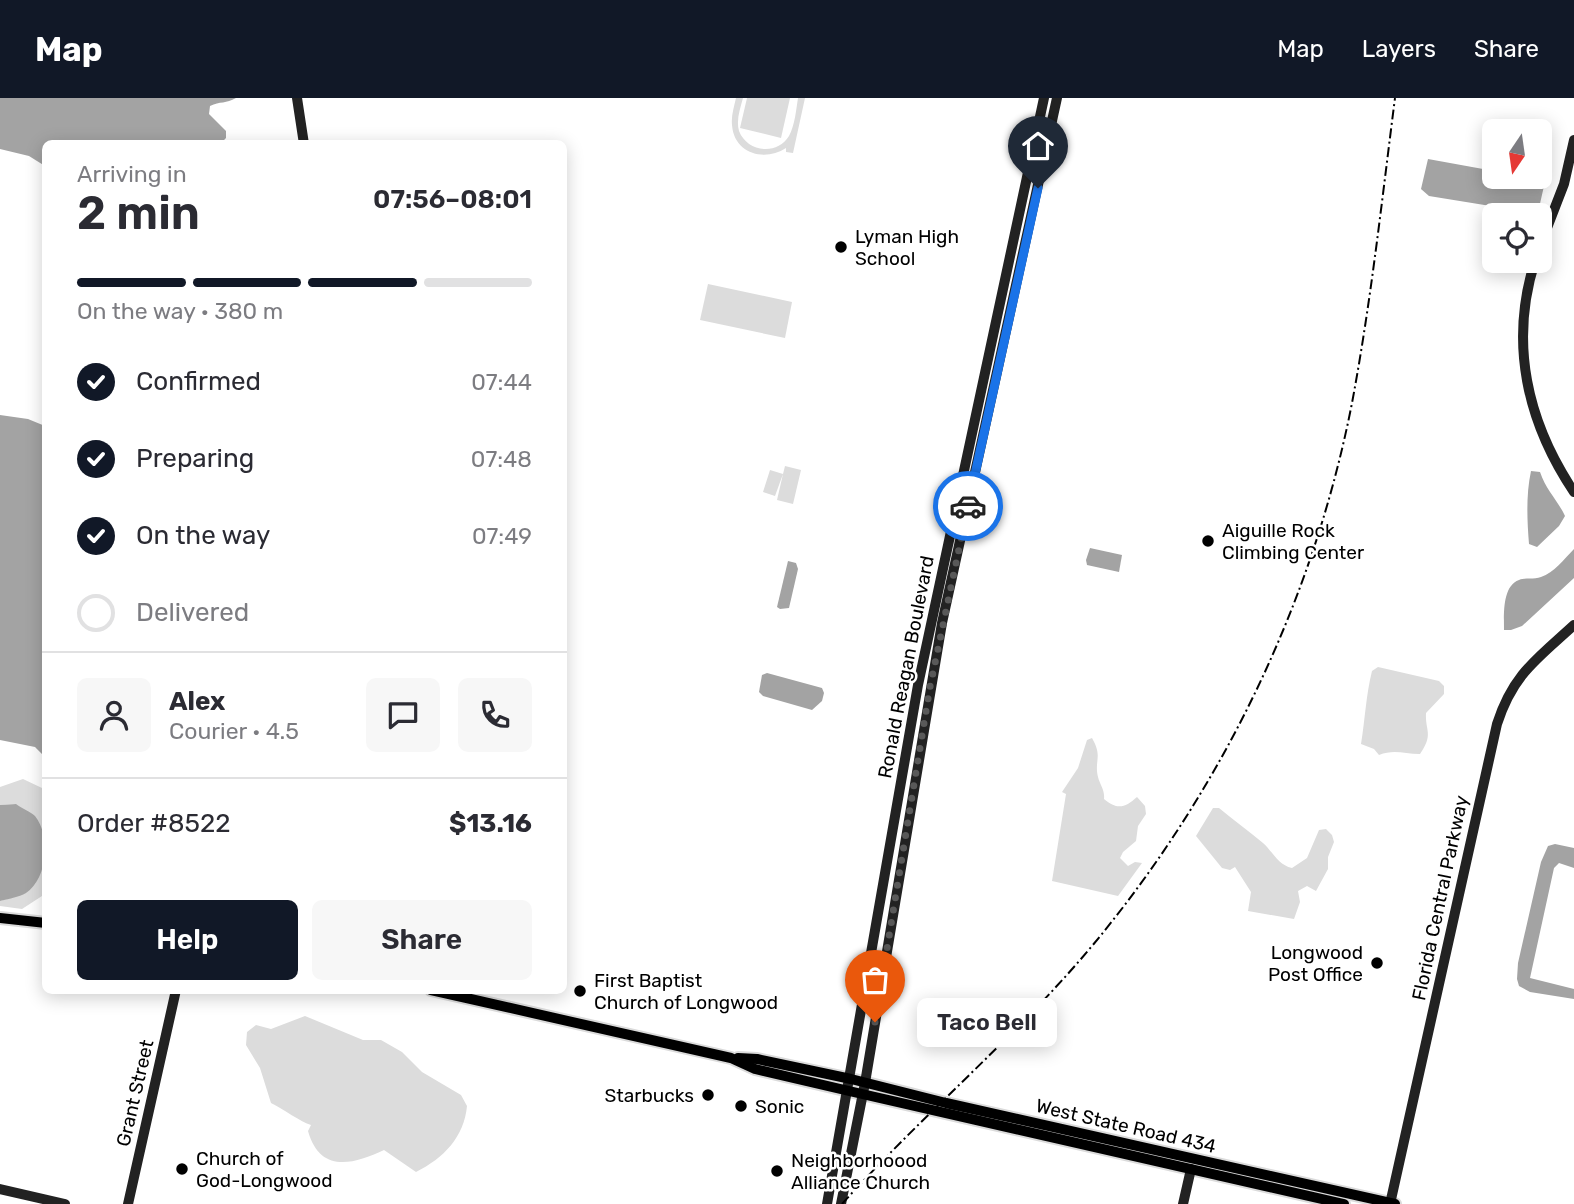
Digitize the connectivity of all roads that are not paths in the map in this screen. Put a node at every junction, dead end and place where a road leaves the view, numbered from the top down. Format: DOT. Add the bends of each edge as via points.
graph roads {
  1 [pos="298,98"];
  2 [pos="1044,98"];
  3 [pos="1057,98"];
  4 [pos="303,140"];
  5 [pos="1574,140"];
  6 [pos="1552,217"];
  7 [pos="1532,273"];
  8 [pos="1574,492"];
  9 [pos="1574,625"];
  10 [pos="0,918"];
  11 [pos="42,923"];
  12 [pos="175,994"];
  13 [pos="449,994"];
  14 [pos="878,1040"];
  15 [pos="732,1058"];
  16 [pos="868,1060"];
  17 [pos="851,1079"];
  18 [pos="863,1088"];
  19 [pos="849,1091"];
  20 [pos="1191,1164"];
  21 [pos="0,1189"];
  22 [pos="65,1204"];
  23 [pos="128,1204"];
  24 [pos="827,1204"];
  25 [pos="841,1204"];
  26 [pos="1183,1204"];
  27 [pos="1344,1204"];
  28 [pos="1392,1204"];
  1 -- 4 [label="main road"];
  2 -- 17 [label="main road, Ronald Reagan Boulevard" via="928,633"];
  3 -- 16 [label="main road, Ronald Reagan Boulevard" via="942,623"];
  5 -- 6 [label="main road"];
  7 -- 8 [label="main road" via="1524,319 1527,391 1546,444"];
  9 -- 28 [label="main road, Florida Central Parkway" via="1522,673 1500,714"];
  10 -- 11 [label="main road"];
  12 -- 23 [label="main road, Grant Street"];
  13 -- 15 [label="main road"];
  14 -- 16 [label="main road"];
  15 -- 17 [label="main road, West State Road 434"];
  15 -- 19 [label="main road, West State Road 434" via="755,1069"];
  16 -- 18 [label="main road, Ronald Reagan Boulevard"];
  17 -- 18 [label="main road, West State Road 434"];
  17 -- 19 [label="main road, Ronald Reagan Boulevard"];
  18 -- 19 [label="main road, West State Road 434"];
  18 -- 20 [label="main road, West State Road 434"];
  18 -- 20 [label="main road, West State Road 434" via="1171,1165"];
  18 -- 25 [label="main road, Ronald Reagan Boulevard"];
  19 -- 24 [label="main road, Ronald Reagan Boulevard"];
  20 -- 26 [label="main road"];
  20 -- 27 [label="main road, West State Road 434"];
  20 -- 28 [label="main road, West State Road 434" via="1209,1162"];
  21 -- 22 [label="main road"];
}
